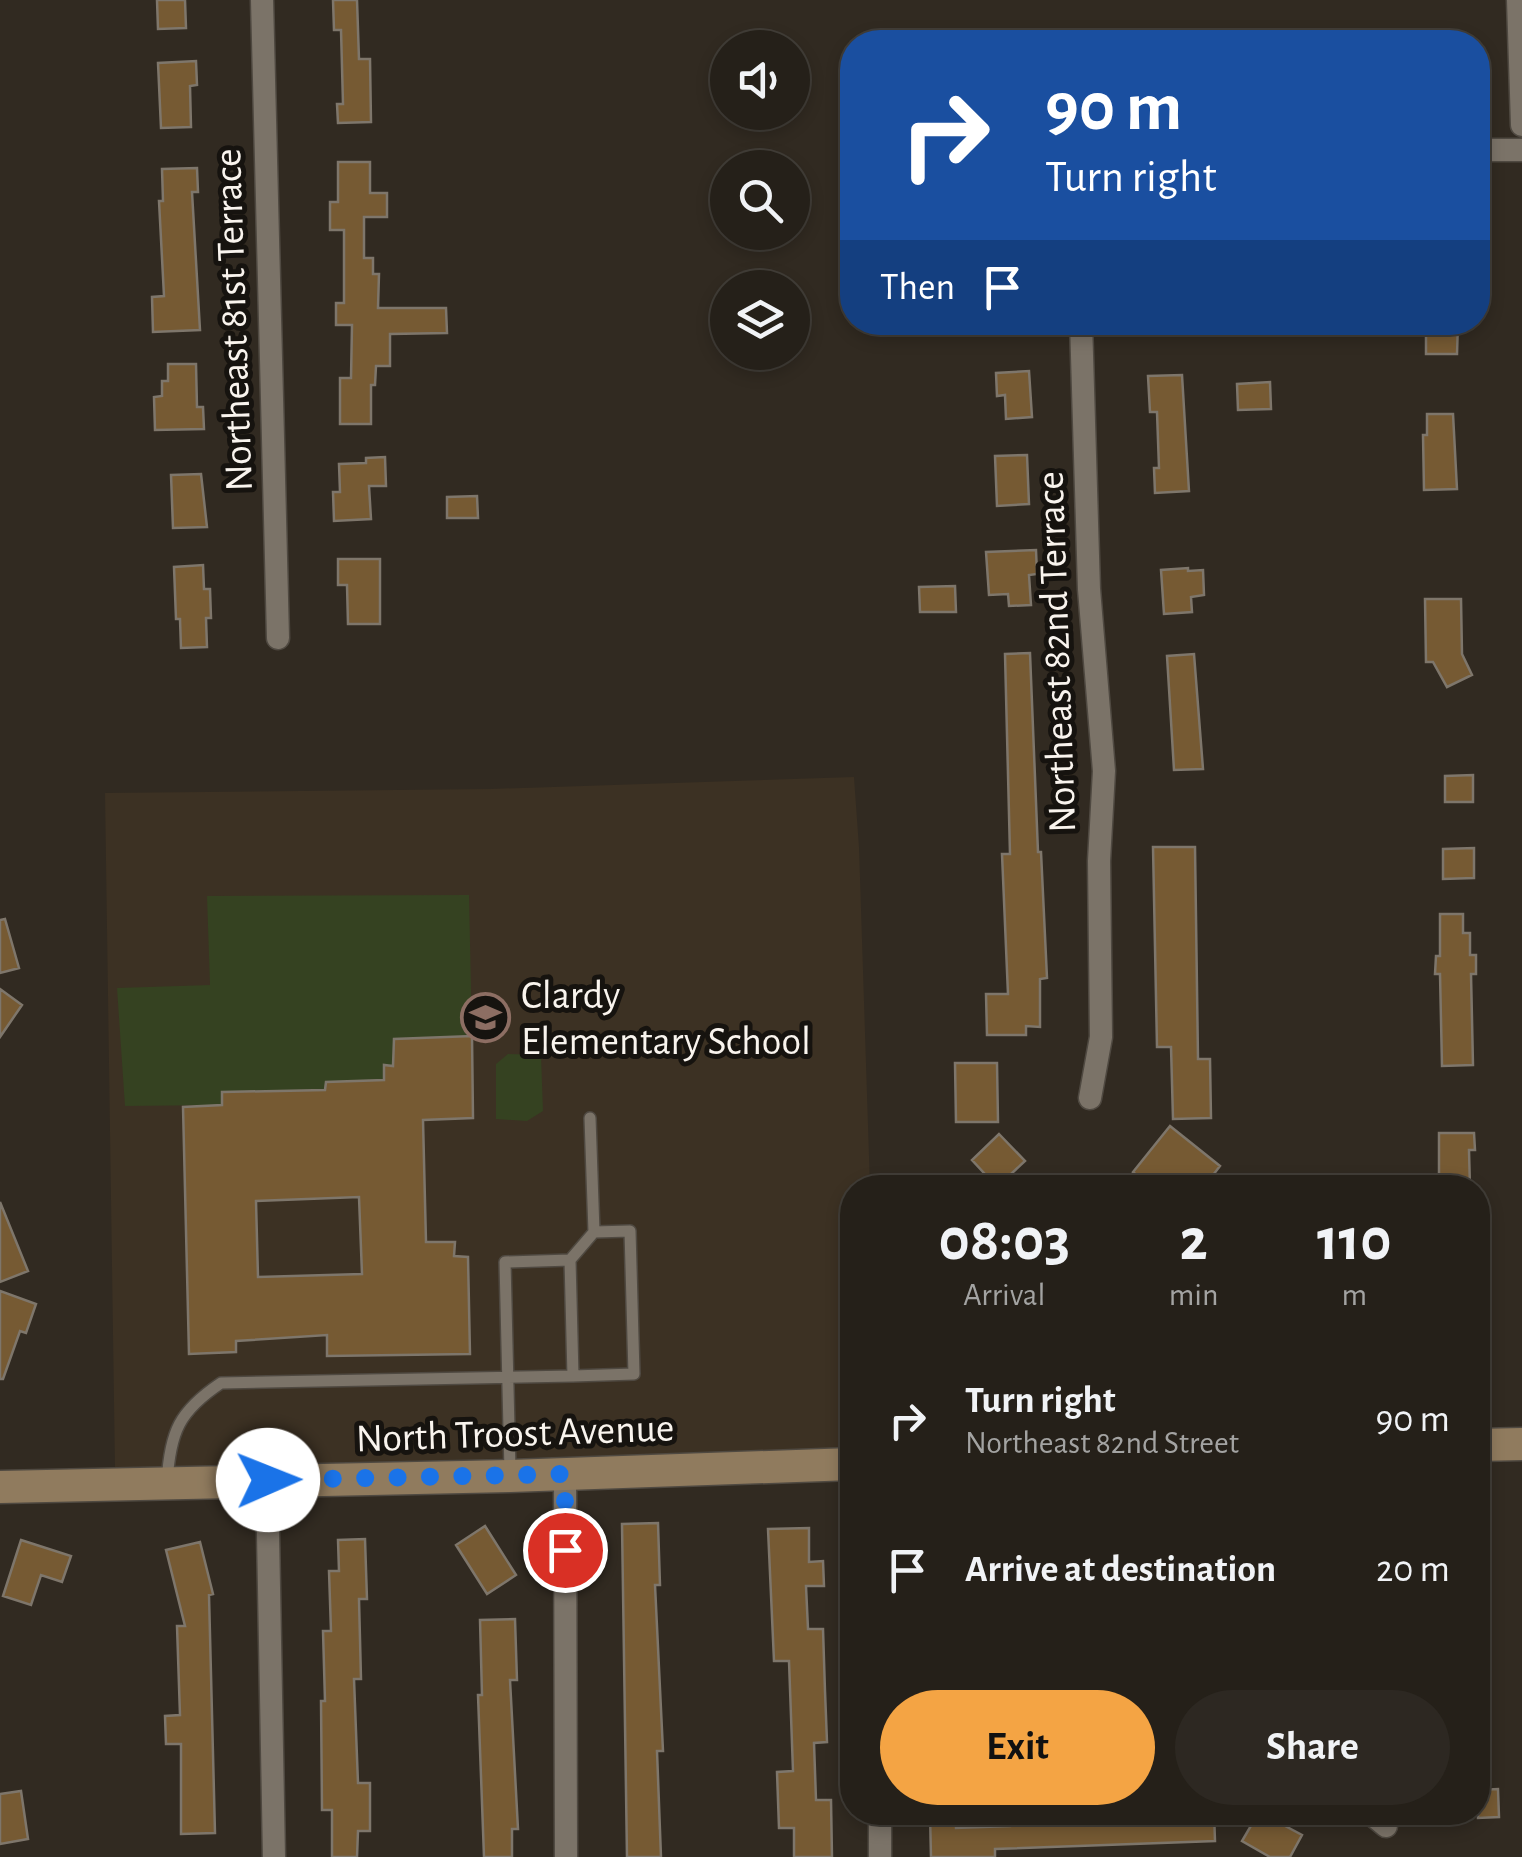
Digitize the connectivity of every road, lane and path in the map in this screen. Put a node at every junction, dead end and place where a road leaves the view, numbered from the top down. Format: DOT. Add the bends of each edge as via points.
graph roads {
  1 [pos="262,0"];
  2 [pos="1518,0"];
  3 [pos="1522,125"];
  4 [pos="1490,150"];
  5 [pos="1522,150"];
  6 [pos="1081,335"];
  7 [pos="278,638"];
  8 [pos="1090,1098"];
  9 [pos="590,1118"];
  10 [pos="594,1232"];
  11 [pos="570,1260"];
  12 [pos="573,1376"];
  13 [pos="508,1377"];
  14 [pos="1522,1444"];
  15 [pos="1490,1445"];
  16 [pos="840,1464"];
  17 [pos="565,1474"];
  18 [pos="510,1476"];
  19 [pos="268,1480"];
  20 [pos="167,1483"];
  21 [pos="0,1487"];
  22 [pos="880,1825"];
  23 [pos="274,1857"];
  24 [pos="566,1857"];
  25 [pos="880,1857"];
  1 -- 7 [label="street, Northeast 81st Terrace"];
  2 -- 3 [label="street"];
  4 -- 5 [label="street"];
  6 -- 8 [label="street, Northeast 82nd Terrace" via="1104,771 1101,1037"];
  9 -- 10 [label="lane"];
  10 -- 11 [label="lane"];
  10 -- 12 [label="lane" via="630,1231 634,1374"];
  11 -- 12 [label="lane"];
  11 -- 13 [label="lane" via="506,1262"];
  12 -- 13 [label="lane"];
  13 -- 18 [label="lane"];
  13 -- 20 [label="lane" via="221,1383 195,1401 176,1427"];
  14 -- 15 [label="street"];
  16 -- 17 [label="street, North Troost Avenue"];
  17 -- 18 [label="street, North Troost Avenue"];
  17 -- 24 [label="street"];
  18 -- 19 [label="street, North Troost Avenue"];
  19 -- 20 [label="street, North Troost Avenue"];
  19 -- 23 [label="street"];
  20 -- 21 [label="street, North Troost Avenue"];
  22 -- 25 [label="street"];
}
